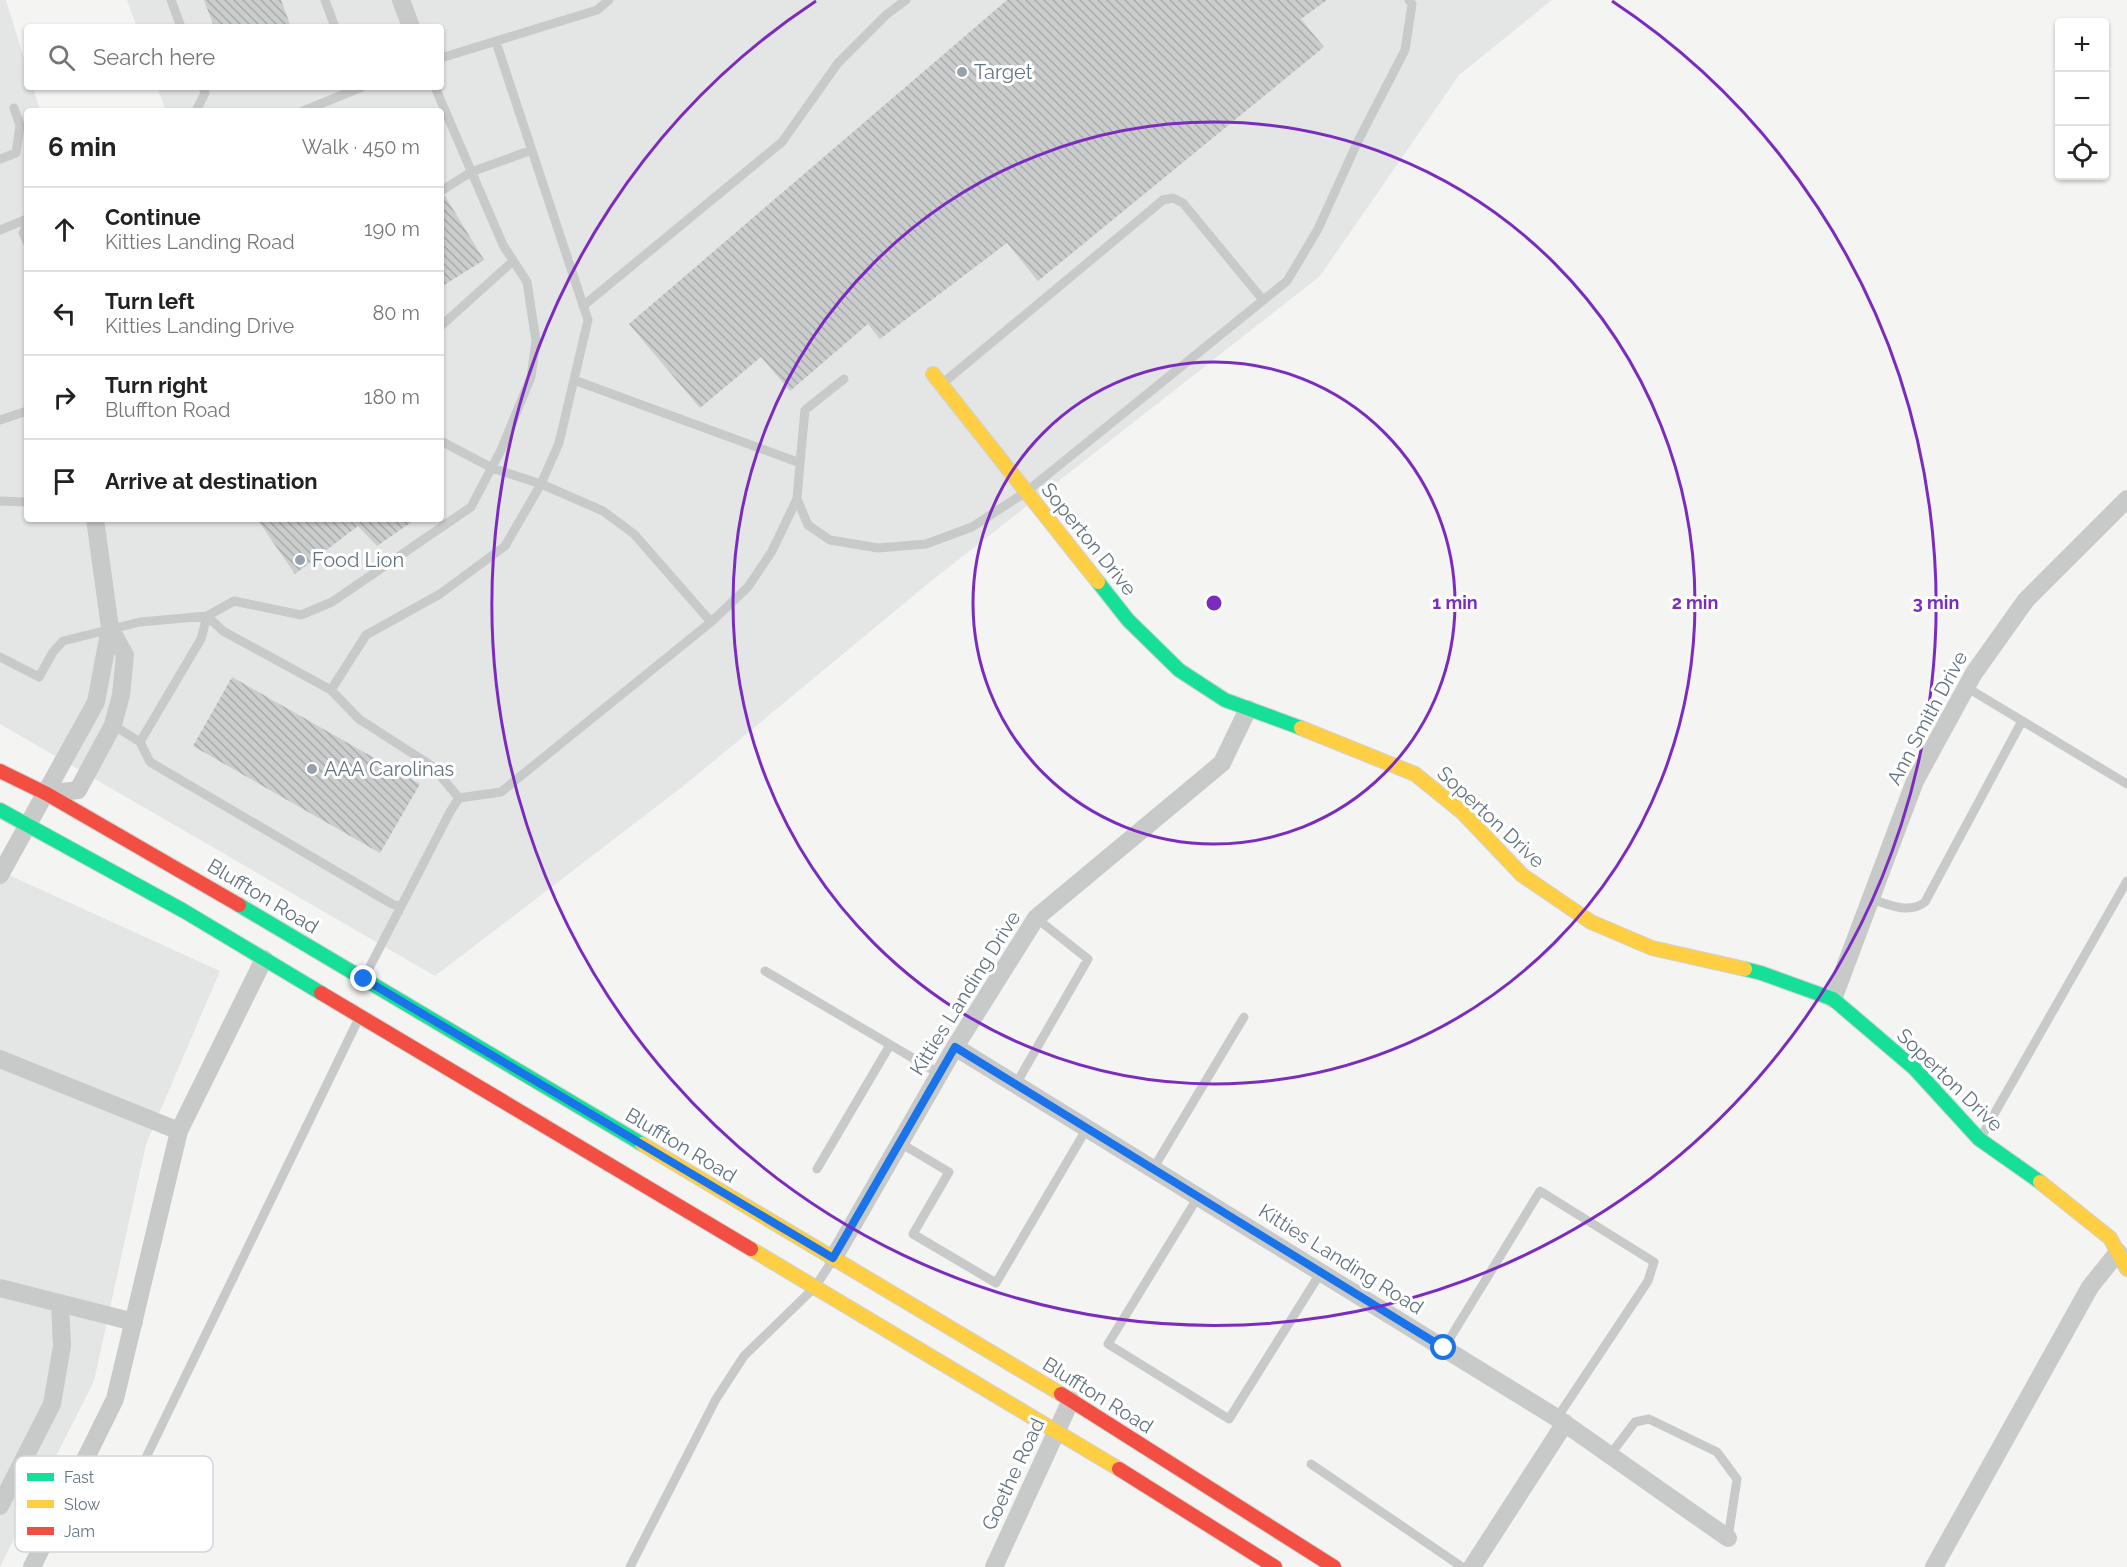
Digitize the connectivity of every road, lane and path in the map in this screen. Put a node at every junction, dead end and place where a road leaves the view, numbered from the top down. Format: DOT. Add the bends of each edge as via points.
graph roads {
  1 [pos="171,0"];
  2 [pos="325,0"];
  3 [pos="402,0"];
  4 [pos="609,0"];
  5 [pos="906,0"];
  6 [pos="1409,0"];
  7 [pos="180,24"];
  8 [pos="334,24"];
  9 [pos="410,24"];
  10 [pos="496,42"];
  11 [pos="444,57"];
  12 [pos="204,90"];
  13 [pos="355,90"];
  14 [pos="436,90"];
  15 [pos="14,108"];
  16 [pos="198,108"];
  17 [pos="310,108"];
  18 [pos="444,108"];
  19 [pos="444,108"];
  20 [pos="532,150"];
  21 [pos="0,159"];
  22 [pos="471,172"];
  23 [pos="444,189"];
  24 [pos="24,220"];
  25 [pos="0,230"];
  26 [pos="513,261"];
  27 [pos="1263,300"];
  28 [pos="583,306"];
  29 [pos="444,323"];
  30 [pos="844,379"];
  31 [pos="574,380"];
  32 [pos="937,380"];
  33 [pos="24,412"];
  34 [pos="0,420"];
  35 [pos="444,443"];
  36 [pos="800,463"];
  37 [pos="492,468"];
  38 [pos="541,484"];
  39 [pos="1026,492"];
  40 [pos="2127,499"];
  41 [pos="797,500"];
  42 [pos="0,501"];
  43 [pos="24,502"];
  44 [pos="95,522"];
  45 [pos="207,616"];
  46 [pos="711,622"];
  47 [pos="110,628"];
  48 [pos="0,657"];
  49 [pos="1966,687"];
  50 [pos="331,690"];
  51 [pos="1248,709"];
  52 [pos="2022,721"];
  53 [pos="113,725"];
  54 [pos="140,742"];
  55 [pos="0,771"];
  56 [pos="2127,784"];
  57 [pos="47,794"];
  58 [pos="459,798"];
  59 [pos="0,810"];
  60 [pos="29,825"];
  61 [pos="0,875"];
  62 [pos="2127,881"];
  63 [pos="1871,899"];
  64 [pos="401,907"];
  65 [pos="1036,918"];
  66 [pos="264,959"];
  67 [pos="765,972"];
  68 [pos="364,979"];
  69 [pos="1833,999"];
  70 [pos="360,1016"];
  71 [pos="1244,1017"];
  72 [pos="890,1045"];
  73 [pos="955,1047"];
  74 [pos="0,1059"];
  75 [pos="940,1074"];
  76 [pos="1016,1084"];
  77 [pos="1087,1128"];
  78 [pos="179,1131"];
  79 [pos="1979,1139"];
  80 [pos="900,1143"];
  81 [pos="817,1169"];
  82 [pos="1154,1169"];
  83 [pos="1198,1197"];
  84 [pos="2122,1247"];
  85 [pos="833,1258"];
  86 [pos="2127,1269"];
  87 [pos="1321,1272"];
  88 [pos="815,1287"];
  89 [pos="0,1288"];
  90 [pos="60,1303"];
  91 [pos="134,1322"];
  92 [pos="1444,1348"];
  93 [pos="1071,1400"];
  94 [pos="1561,1421"];
  95 [pos="1057,1433"];
  96 [pos="1610,1455"];
  97 [pos="25,1456"];
  98 [pos="87,1456"];
  99 [pos="147,1456"];
  100 [pos="1311,1464"];
  101 [pos="15,1477"];
  102 [pos="0,1506"];
  103 [pos="1728,1538"];
  104 [pos="39,1552"];
  105 [pos="32,1567"];
  106 [pos="630,1567"];
  107 [pos="994,1567"];
  108 [pos="1275,1567"];
  109 [pos="1334,1567"];
  110 [pos="1462,1567"];
  111 [pos="1472,1567"];
  112 [pos="1934,1567"];
  1 -- 7 [label="lane"];
  2 -- 8 [label="lane"];
  3 -- 9 [label="street"];
  4 -- 10 [label="lane" via="597,10"];
  5 -- 28 [label="lane" via="838,63 782,142"];
  6 -- 27 [label="lane" via="1412,4 1405,50 1318,229 1287,281"];
  10 -- 11 [label="lane"];
  10 -- 20 [label="lane"];
  12 -- 16 [label="lane"];
  13 -- 17 [label="lane"];
  14 -- 18 [label="lane"];
  15 -- 21 [label="lane" via="20,125 16,153"];
  19 -- 22 [label="lane"];
  20 -- 22 [label="lane"];
  20 -- 28 [label="lane"];
  22 -- 23 [label="lane"];
  22 -- 26 [label="lane"];
  24 -- 25 [label="lane"];
  26 -- 29 [label="lane"];
  26 -- 37 [label="lane" via="527,282 536,341 531,377"];
  27 -- 32 [label="lane" via="1183,203 1173,198 1163,200"];
  27 -- 39 [label="lane"];
  28 -- 31 [label="lane" via="588,320"];
  30 -- 36 [label="lane" via="805,410"];
  31 -- 36 [label="lane"];
  31 -- 38 [label="lane" via="559,443"];
  32 -- 39 [label="main road, Soperton Drive"];
  33 -- 34 [label="lane"];
  35 -- 37 [label="lane"];
  36 -- 41 [label="lane"];
  37 -- 38 [label="lane"];
  37 -- 45 [label="lane" via="471,507 332,602 301,615 234,601"];
  38 -- 46 [label="lane" via="603,512 634,534"];
  38 -- 50 [label="lane" via="505,546 440,594 366,635"];
  39 -- 41 [label="lane" via="972,527 926,544 878,548 830,540 808,525"];
  39 -- 51 [label="main road, Soperton Drive" via="1128,620 1179,670 1225,700"];
  40 -- 49 [label="street, Ann Smith Drive" via="2026,600"];
  41 -- 46 [label="lane" via="772,551 748,587"];
  42 -- 43 [label="lane"];
  44 -- 47 [label="street"];
  45 -- 47 [label="lane" via="140,621"];
  45 -- 50 [label="lane" via="223,632"];
  45 -- 54 [label="lane" via="201,639"];
  46 -- 58 [label="lane" via="501,792"];
  47 -- 48 [label="lane" via="63,641 39,677"];
  47 -- 53 [label="street" via="125,655"];
  47 -- 57 [label="street" via="96,702"];
  49 -- 52 [label="lane"];
  49 -- 63 [label="street, Ann Smith Drive" via="1915,782"];
  50 -- 58 [label="lane" via="359,719 432,766"];
  51 -- 65 [label="street, Kitties Landing Drive" via="1222,762"];
  51 -- 69 [label="main road, Soperton Drive" via="1415,774 1462,812 1522,875 1591,922 1652,948 1761,973"];
  52 -- 56 [label="lane"];
  52 -- 63 [label="lane" via="1925,902 1910,909"];
  53 -- 54 [label="lane"];
  53 -- 57 [label="street" via="78,790"];
  54 -- 64 [label="lane" via="150,762"];
  55 -- 57 [label="main road, Bluffton Road"];
  57 -- 60 [label="street"];
  57 -- 68 [label="main road, Bluffton Road"];
  58 -- 64 [label="lane"];
  59 -- 60 [label="main road"];
  60 -- 61 [label="street"];
  60 -- 66 [label="main road"];
  62 -- 79 [label="lane"];
  63 -- 69 [label="street, Ann Smith Drive"];
  64 -- 68 [label="lane"];
  65 -- 73 [label="street, Kitties Landing Drive"];
  65 -- 76 [label="lane" via="1088,959"];
  66 -- 70 [label="main road"];
  66 -- 78 [label="street"];
  67 -- 72 [label="lane"];
  68 -- 85 [label="main road, Bluffton Road"];
  69 -- 79 [label="main road, Soperton Drive" via="1915,1069"];
  70 -- 88 [label="main road"];
  70 -- 99 [label="lane"];
  71 -- 82 [label="lane"];
  72 -- 75 [label="lane"];
  72 -- 81 [label="lane"];
  73 -- 75 [label="street, Kitties Landing Drive"];
  73 -- 76 [label="street, Kitties Landing Road"];
  74 -- 78 [label="street"];
  75 -- 80 [label="street, Kitties Landing Drive"];
  76 -- 77 [label="street, Kitties Landing Road"];
  77 -- 80 [label="lane" via="996,1283 913,1234 949,1172"];
  77 -- 82 [label="street, Kitties Landing Road"];
  78 -- 91 [label="street"];
  79 -- 84 [label="main road, Soperton Drive"];
  80 -- 85 [label="street, Kitties Landing Drive"];
  82 -- 83 [label="street, Kitties Landing Road"];
  83 -- 87 [label="street, Kitties Landing Road"];
  83 -- 87 [label="lane" via="1108,1344 1229,1419"];
  84 -- 86 [label="main road, Soperton Drive"];
  84 -- 112 [label="street" via="2090,1287"];
  85 -- 88 [label="lane"];
  85 -- 93 [label="main road, Bluffton Road"];
  87 -- 92 [label="street, Kitties Landing Road"];
  88 -- 95 [label="main road"];
  88 -- 106 [label="lane" via="744,1356 716,1399"];
  89 -- 90 [label="street"];
  90 -- 91 [label="street"];
  90 -- 97 [label="street" via="62,1346 52,1404"];
  91 -- 98 [label="street" via="115,1399"];
  92 -- 94 [label="street, Kitties Landing Road"];
  92 -- 94 [label="lane" via="1540,1191 1654,1262 1648,1281"];
  93 -- 95 [label="street, Goethe Road"];
  93 -- 109 [label="main road, Bluffton Road"];
  94 -- 96 [label="street, Kitties Landing Road"];
  94 -- 111 [label="street"];
  95 -- 107 [label="street, Goethe Road"];
  95 -- 108 [label="main road"];
  96 -- 103 [label="street, Kitties Landing Road"];
  96 -- 103 [label="lane" via="1635,1422 1649,1419 1717,1452 1737,1479"];
  100 -- 110 [label="lane"];
  101 -- 102 [label="street"];
  104 -- 105 [label="street"];
}
